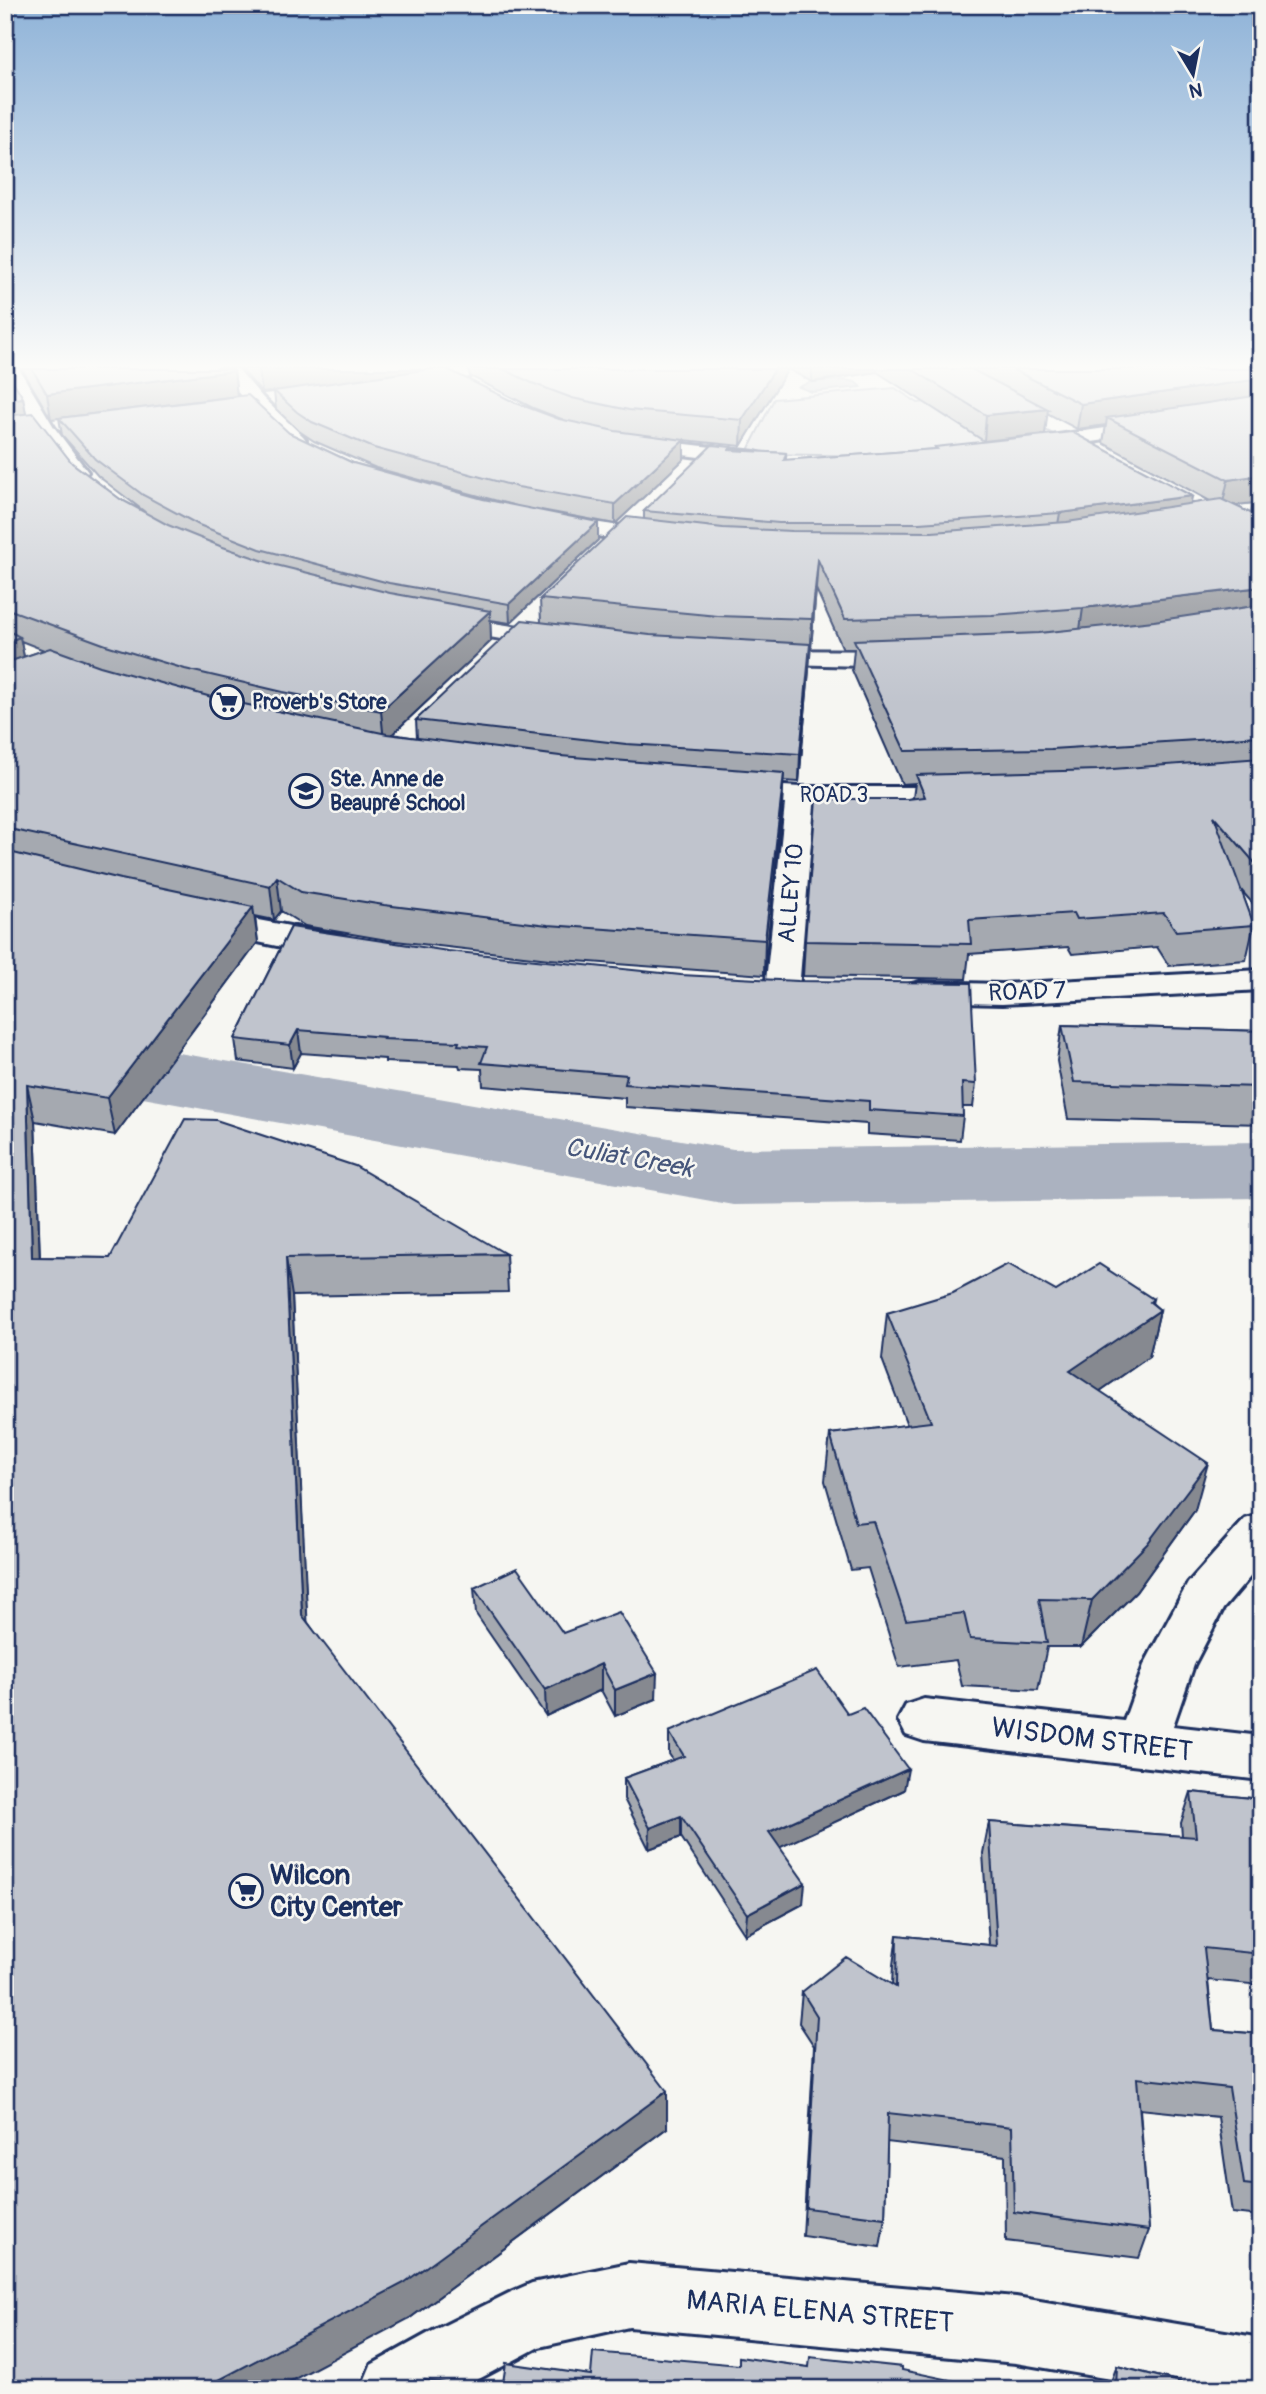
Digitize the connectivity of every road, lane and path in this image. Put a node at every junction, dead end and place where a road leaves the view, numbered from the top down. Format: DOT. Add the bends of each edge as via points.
graph roads {
  1 [pos="85,481"];
  2 [pos="93,489"];
  3 [pos="525,517"];
  4 [pos="639,517"];
  5 [pos="621,535"];
  6 [pos="681,541"];
  7 [pos="602,553"];
  8 [pos="413,617"];
  9 [pos="534,617"];
  10 [pos="515,635"];
  11 [pos="582,644"];
  12 [pos="496,654"];
  13 [pos="732,657"];
  14 [pos="923,659"];
  15 [pos="702,791"];
  16 [pos="800,796"];
  17 [pos="986,796"];
  18 [pos="178,915"];
  19 [pos="365,949"];
  20 [pos="1261,980"];
  21 [pos="782,990"];
  22 [pos="892,992"];
  23 [pos="1261,1532"];
  24 [pos="924,1720"];
  25 [pos="1140,1745"];
  26 [pos="1261,1758"];
  27 [pos="1261,2371"];
  28 [pos="395,2389"];
  1 -- 2 [label="street"];
  3 -- 5 [label="street"];
  4 -- 5 [label="street"];
  5 -- 6 [label="street"];
  5 -- 7 [label="street"];
  8 -- 10 [label="street"];
  9 -- 10 [label="street"];
  10 -- 11 [label="street"];
  10 -- 12 [label="street"];
  13 -- 14 [label="street"];
  15 -- 16 [label="street, ROAD 3"];
  16 -- 17 [label="street, ROAD 3"];
  16 -- 21 [label="street, ALLEY 10"];
  18 -- 19 [label="street"];
  20 -- 22 [label="street, ROAD 7" via="1002,993"];
  23 -- 25 [label="street" via="1205,1595 1169,1665"];
  24 -- 25 [label="street, WISDOM STREET"];
  25 -- 26 [label="street, WISDOM STREET"];
  27 -- 28 [label="street, MARIA ELENA STREET" via="1016,2330 629,2295 532,2316"];
}
